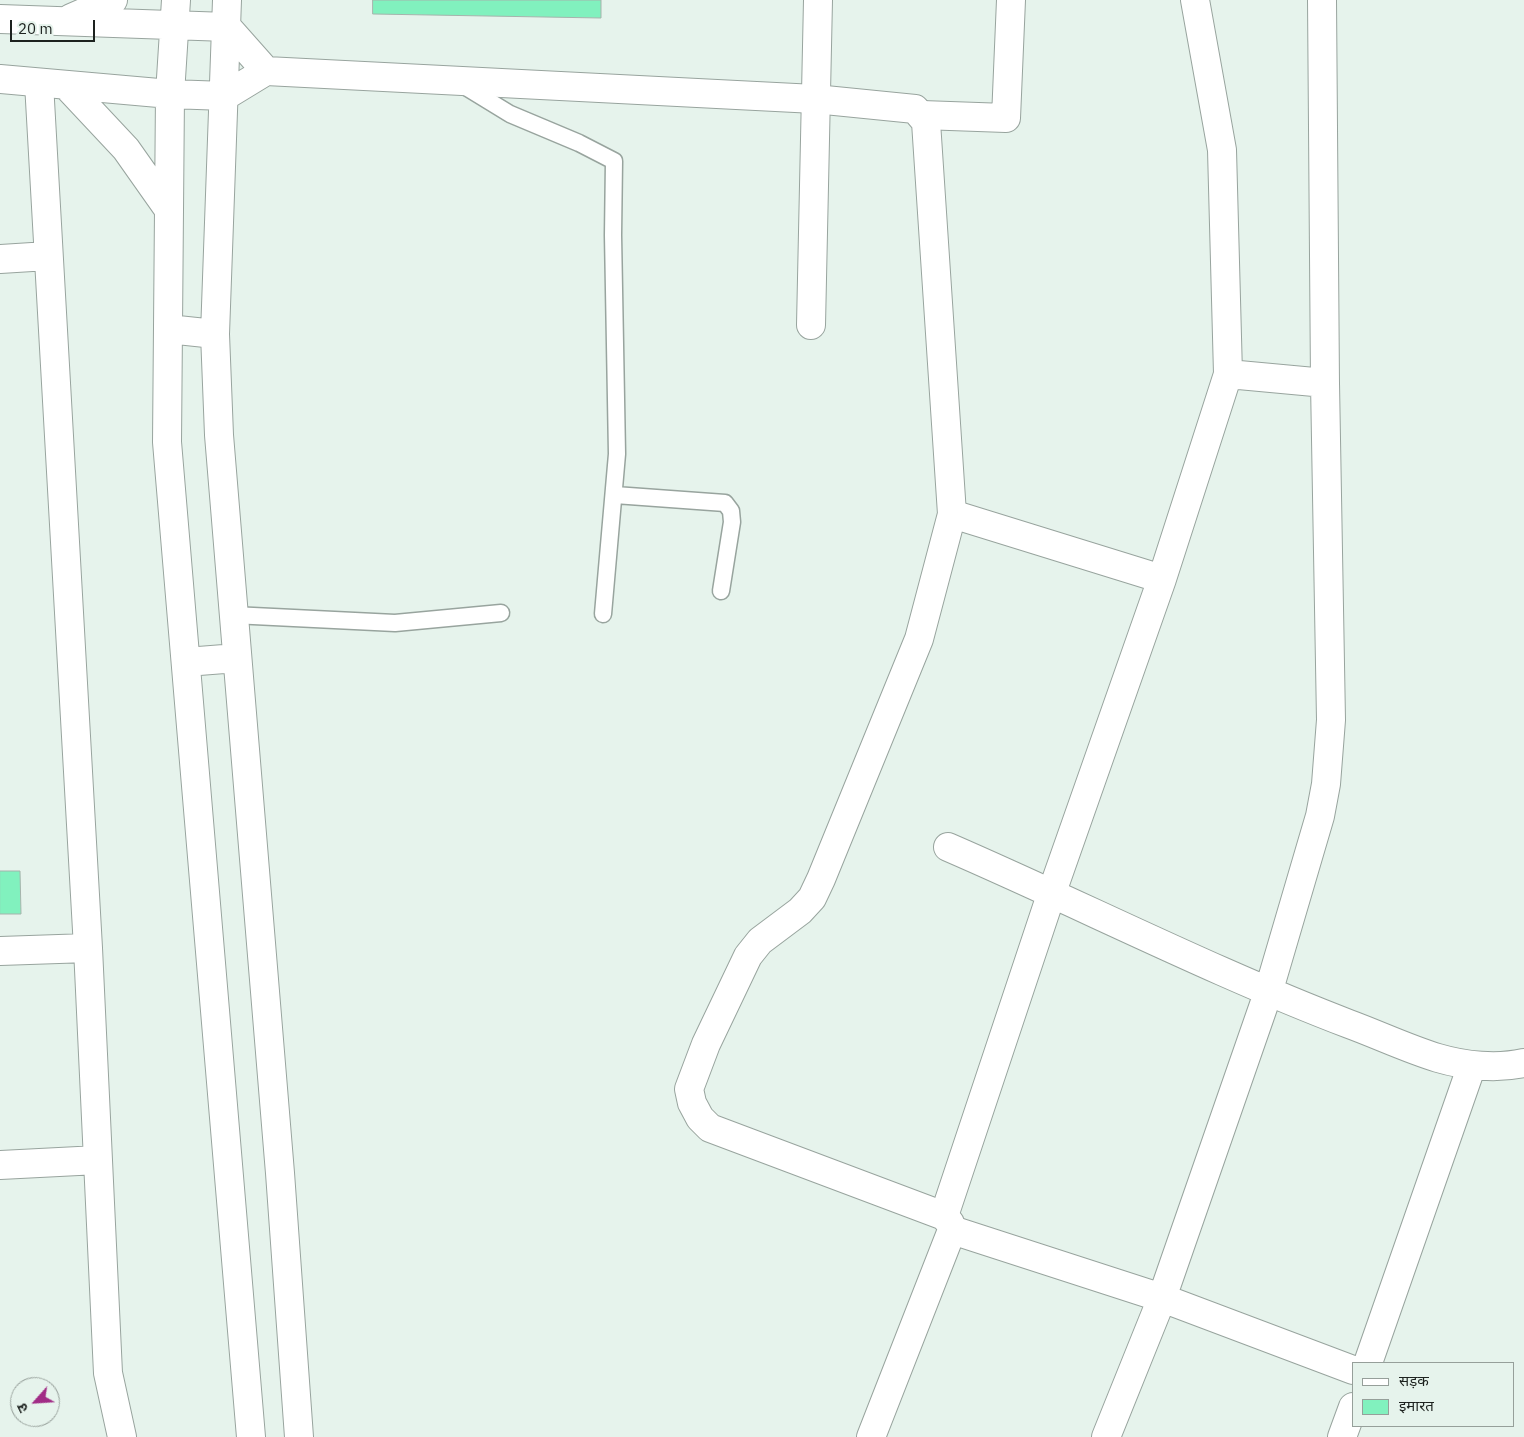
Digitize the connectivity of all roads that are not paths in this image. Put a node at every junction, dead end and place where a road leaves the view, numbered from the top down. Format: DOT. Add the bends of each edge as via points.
graph roads {
  1 [pos="113,0"];
  2 [pos="227,0"];
  3 [pos="818,0"];
  4 [pos="1011,0"];
  5 [pos="1195,0"];
  6 [pos="1322,0"];
  7 [pos="175,13"];
  8 [pos="0,19"];
  9 [pos="60,22"];
  10 [pos="227,27"];
  11 [pos="266,71"];
  12 [pos="0,79"];
  13 [pos="454,80"];
  14 [pos="39,82"];
  15 [pos="66,85"];
  16 [pos="170,94"];
  17 [pos="225,96"];
  18 [pos="815,99"];
  19 [pos="922,115"];
  20 [pos="169,210"];
  21 [pos="48,256"];
  22 [pos="0,259"];
  23 [pos="811,325"];
  24 [pos="168,330"];
  25 [pos="215,334"];
  26 [pos="1228,374"];
  27 [pos="1325,382"];
  28 [pos="615,495"];
  29 [pos="952,514"];
  30 [pos="1162,580"];
  31 [pos="720,591"];
  32 [pos="501,613"];
  33 [pos="233,614"];
  34 [pos="603,614"];
  35 [pos="237,658"];
  36 [pos="186,662"];
  37 [pos="948,846"];
  38 [pos="1052,892"];
  39 [pos="88,948"];
  40 [pos="0,951"];
  41 [pos="1268,993"];
  42 [pos="1524,1063"];
  43 [pos="1472,1065"];
  44 [pos="98,1160"];
  45 [pos="0,1165"];
  46 [pos="948,1223"];
  47 [pos="1162,1298"];
  48 [pos="1368,1362"];
  49 [pos="1352,1370"];
  50 [pos="1352,1410"];
  51 [pos="122,1437"];
  52 [pos="251,1437"];
  53 [pos="299,1437"];
  54 [pos="871,1437"];
  55 [pos="1106,1437"];
  56 [pos="1342,1437"];
  1 -- 9 [label="street"];
  2 -- 10 [label="street"];
  3 -- 18 [label="street"];
  4 -- 19 [label="street" via="1006,118"];
  5 -- 26 [label="street" via="1222,150"];
  6 -- 27 [label="street"];
  7 -- 9 [label="street"];
  7 -- 10 [label="street"];
  7 -- 16 [label="street"];
  8 -- 9 [label="street"];
  10 -- 11 [label="street"];
  10 -- 17 [label="street"];
  11 -- 13 [label="street"];
  11 -- 17 [label="street"];
  12 -- 14 [label="street"];
  13 -- 18 [label="street"];
  13 -- 28 [label="lane" via="510,114 614,161"];
  14 -- 15 [label="street"];
  14 -- 21 [label="street"];
  15 -- 16 [label="street"];
  15 -- 20 [label="street" via="126,149"];
  16 -- 17 [label="street"];
  16 -- 20 [label="street"];
  17 -- 25 [label="street"];
  18 -- 19 [label="street" via="916,109"];
  18 -- 23 [label="street"];
  19 -- 29 [label="street" via="926,132"];
  20 -- 24 [label="street"];
  21 -- 22 [label="street"];
  21 -- 39 [label="street"];
  24 -- 25 [label="street"];
  24 -- 36 [label="street" via="167,442"];
  25 -- 33 [label="street"];
  26 -- 27 [label="street"];
  26 -- 30 [label="street"];
  27 -- 41 [label="street" via="1332,720 1320,816"];
  28 -- 31 [label="lane" via="725,503 731,511 732,522"];
  28 -- 34 [label="lane"];
  29 -- 30 [label="street"];
  29 -- 46 [label="street" via="919,639 821,879 812,898 800,911 760,941 748,956 706,1044 689,1089 700,1118 710,1128"];
  30 -- 38 [label="street"];
  32 -- 33 [label="lane" via="402,623"];
  33 -- 35 [label="street"];
  35 -- 36 [label="street"];
  35 -- 53 [label="street"];
  36 -- 52 [label="street"];
  37 -- 38 [label="street"];
  38 -- 41 [label="street"];
  38 -- 46 [label="street"];
  39 -- 40 [label="street"];
  39 -- 44 [label="street"];
  41 -- 43 [label="street" via="1438,1058"];
  41 -- 47 [label="street"];
  42 -- 43 [label="street"];
  43 -- 48 [label="street"];
  44 -- 45 [label="street"];
  44 -- 51 [label="street" via="108,1373"];
  46 -- 47 [label="street"];
  46 -- 54 [label="street"];
  47 -- 49 [label="street"];
  47 -- 55 [label="street"];
  50 -- 56 [label="street"];
}
